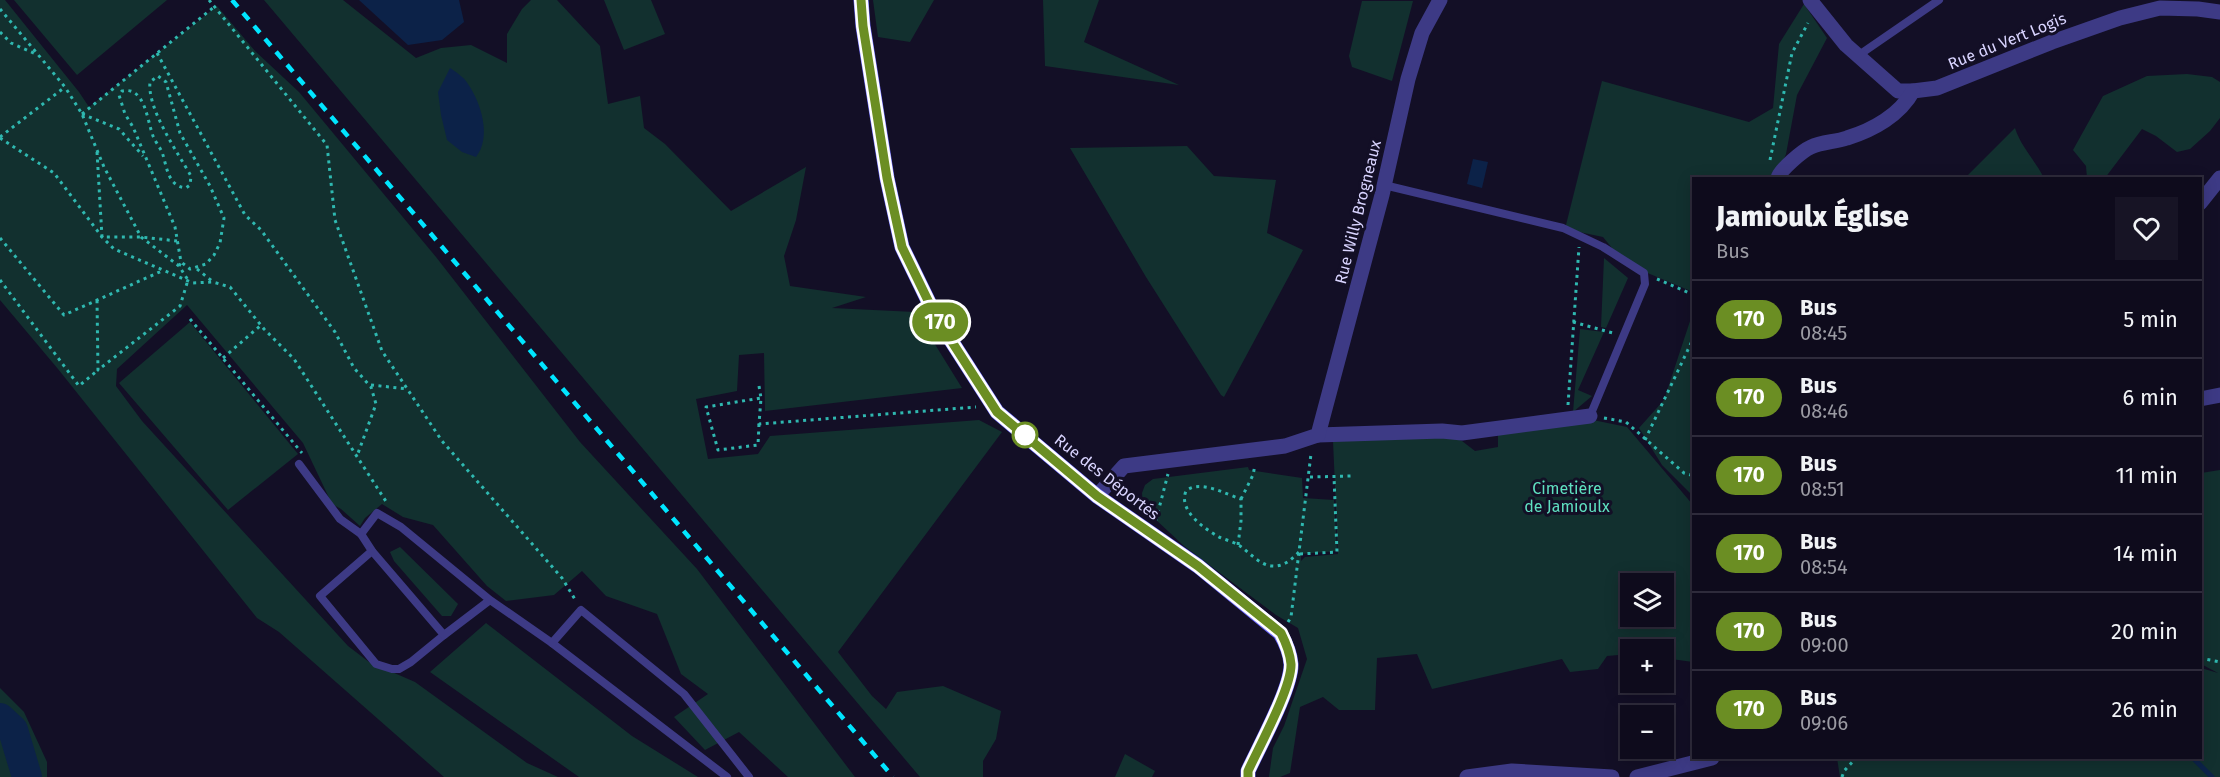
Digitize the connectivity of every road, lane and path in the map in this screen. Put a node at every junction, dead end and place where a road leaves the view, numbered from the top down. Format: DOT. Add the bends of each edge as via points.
graph roads {
  1 [pos="209,0"];
  2 [pos="861,0"];
  3 [pos="1440,0"];
  4 [pos="1939,0"];
  5 [pos="1813,4"];
  6 [pos="214,7"];
  7 [pos="0,9"];
  8 [pos="2220,12"];
  9 [pos="0,32"];
  10 [pos="157,53"];
  11 [pos="38,55"];
  12 [pos="1859,55"];
  13 [pos="171,78"];
  14 [pos="166,82"];
  15 [pos="65,87"];
  16 [pos="1913,91"];
  17 [pos="82,114"];
  18 [pos="0,138"];
  19 [pos="96,149"];
  20 [pos="146,158"];
  21 [pos="1769,164"];
  22 [pos="1779,177"];
  23 [pos="2220,178"];
  24 [pos="1384,185"];
  25 [pos="2202,200"];
  26 [pos="1579,236"];
  27 [pos="102,237"];
  28 [pos="141,237"];
  29 [pos="0,238"];
  30 [pos="177,241"];
  31 [pos="180,264"];
  32 [pos="197,268"];
  33 [pos="164,270"];
  34 [pos="1644,273"];
  35 [pos="0,280"];
  36 [pos="188,280"];
  37 [pos="213,282"];
  38 [pos="1692,294"];
  39 [pos="97,300"];
  40 [pos="190,319"];
  41 [pos="1573,322"];
  42 [pos="261,326"];
  43 [pos="1623,336"];
  44 [pos="1692,341"];
  45 [pos="223,358"];
  46 [pos="98,370"];
  47 [pos="369,385"];
  48 [pos="759,386"];
  49 [pos="408,389"];
  50 [pos="2220,395"];
  51 [pos="761,398"];
  52 [pos="2202,399"];
  53 [pos="993,403"];
  54 [pos="1590,416"];
  55 [pos="1567,419"];
  56 [pos="759,424"];
  57 [pos="1315,436"];
  58 [pos="1645,440"];
  59 [pos="1259,449"];
  60 [pos="357,456"];
  61 [pos="1168,460"];
  62 [pos="299,464"];
  63 [pos="1692,475"];
  64 [pos="1352,476"];
  65 [pos="1310,477"];
  66 [pos="1334,477"];
  67 [pos="1097,496"];
  68 [pos="1241,499"];
  69 [pos="401,527"];
  70 [pos="1151,533"];
  71 [pos="361,534"];
  72 [pos="1238,545"];
  73 [pos="372,550"];
  74 [pos="1300,553"];
  75 [pos="490,600"];
  76 [pos="581,610"];
  77 [pos="1281,633"];
  78 [pos="444,635"];
  79 [pos="552,644"];
  80 [pos="2202,658"];
  81 [pos="2220,662"];
  82 [pos="1708,759"];
  83 [pos="1855,759"];
  84 [pos="727,777"];
  85 [pos="749,777"];
  86 [pos="1248,777"];
  87 [pos="1467,777"];
  88 [pos="1612,777"];
  89 [pos="1637,777"];
  90 [pos="1842,777"];
  1 -- 6 [label="path"];
  2 -- 53 [label="street, Rue des Déportés" via="885,166 902,247 936,317"];
  3 -- 24 [label="street, Rue Willy Brogneaux" via="1422,33 1408,79"];
  4 -- 12 [label="lane"];
  5 -- 12 [label="street"];
  5 -- 21 [label="path" via="1792,53"];
  6 -- 10 [label="path"];
  6 -- 49 [label="path" via="327,145 335,220 382,351"];
  7 -- 11 [label="path"];
  8 -- 16 [label="street, Rue du Vert Logis" via="2160,8 2120,18 1937,88"];
  9 -- 11 [label="path" via="11,44"];
  10 -- 13 [label="path"];
  10 -- 17 [label="path"];
  11 -- 15 [label="path"];
  12 -- 16 [label="street" via="1898,91"];
  13 -- 14 [label="path"];
  13 -- 47 [label="path" via="245,215 261,230"];
  14 -- 20 [label="path" via="158,76 154,78 149,91 153,107 191,176 190,185 182,188 168,175 140,98 134,91 122,91 119,95 125,114"];
  14 -- 32 [label="path" via="180,133 224,218 214,255"];
  15 -- 17 [label="path"];
  15 -- 18 [label="path"];
  16 -- 22 [label="street" via="1907,103 1889,119 1848,138 1810,147"];
  17 -- 19 [label="path"];
  17 -- 20 [label="path" via="119,129"];
  18 -- 27 [label="path" via="54,173"];
  19 -- 27 [label="path"];
  19 -- 28 [label="path"];
  20 -- 30 [label="path" via="176,227"];
  23 -- 25 [label="street"];
  24 -- 26 [label="lane" via="1563,228"];
  24 -- 57 [label="street, Rue Willy Brogneaux"];
  26 -- 34 [label="lane"];
  26 -- 41 [label="path"];
  27 -- 28 [label="path"];
  27 -- 33 [label="path" via="114,249"];
  28 -- 30 [label="path"];
  28 -- 31 [label="path"];
  29 -- 39 [label="path" via="64,315"];
  30 -- 31 [label="path"];
  31 -- 32 [label="path"];
  31 -- 36 [label="path"];
  32 -- 37 [label="path"];
  33 -- 36 [label="path"];
  33 -- 39 [label="path"];
  34 -- 38 [label="path"];
  34 -- 43 [label="lane" via="1645,284"];
  35 -- 46 [label="path" via="79,386"];
  36 -- 37 [label="path"];
  36 -- 46 [label="path" via="180,306"];
  37 -- 42 [label="path" via="230,287"];
  39 -- 46 [label="path"];
  40 -- 45 [label="path"];
  41 -- 43 [label="path"];
  41 -- 55 [label="path"];
  42 -- 45 [label="path"];
  42 -- 60 [label="path" via="294,359"];
  43 -- 54 [label="lane"];
  44 -- 58 [label="path"];
  45 -- 62 [label="path" via="307,459"];
  47 -- 49 [label="path"];
  47 -- 60 [label="path" via="376,404"];
  48 -- 51 [label="path"];
  49 -- 76 [label="path" via="442,441 562,578"];
  50 -- 52 [label="street"];
  51 -- 56 [label="path"];
  51 -- 56 [label="path" via="706,407 718,450 758,445"];
  53 -- 56 [label="path" via="965,409"];
  53 -- 67 [label="street, Rue des Déportés" via="997,412"];
  54 -- 55 [label="street"];
  54 -- 58 [label="path" via="1626,422"];
  55 -- 57 [label="street" via="1462,433"];
  57 -- 59 [label="street" via="1285,447"];
  57 -- 65 [label="path"];
  58 -- 63 [label="path"];
  59 -- 61 [label="street"];
  59 -- 68 [label="path" via="1253,475"];
  60 -- 69 [label="path"];
  61 -- 67 [label="street" via="1124,466"];
  61 -- 70 [label="path" via="1168,480"];
  62 -- 71 [label="lane" via="340,519"];
  64 -- 66 [label="path"];
  65 -- 66 [label="path"];
  65 -- 74 [label="path"];
  66 -- 74 [label="path" via="1337,552"];
  67 -- 70 [label="street, Rue des Déportés"];
  68 -- 72 [label="path"];
  68 -- 72 [label="path" via="1201,486 1190,487 1184,494 1187,509 1205,528"];
  69 -- 71 [label="lane" via="377,513"];
  69 -- 75 [label="lane"];
  70 -- 77 [label="street, Rue des Déportés"];
  71 -- 73 [label="lane"];
  72 -- 74 [label="path" via="1273,566"];
  73 -- 78 [label="lane"];
  73 -- 78 [label="lane" via="320,596 376,664 399,669"];
  74 -- 77 [label="path" via="1291,618"];
  75 -- 78 [label="lane"];
  75 -- 79 [label="lane"];
  76 -- 79 [label="lane"];
  76 -- 85 [label="lane" via="684,694"];
  77 -- 86 [label="street" via="1289,649 1291,666"];
  79 -- 84 [label="lane"];
  80 -- 81 [label="path"];
  82 -- 89 [label="street"];
  83 -- 90 [label="path"];
  87 -- 88 [label="street" via="1512,771"];
}
